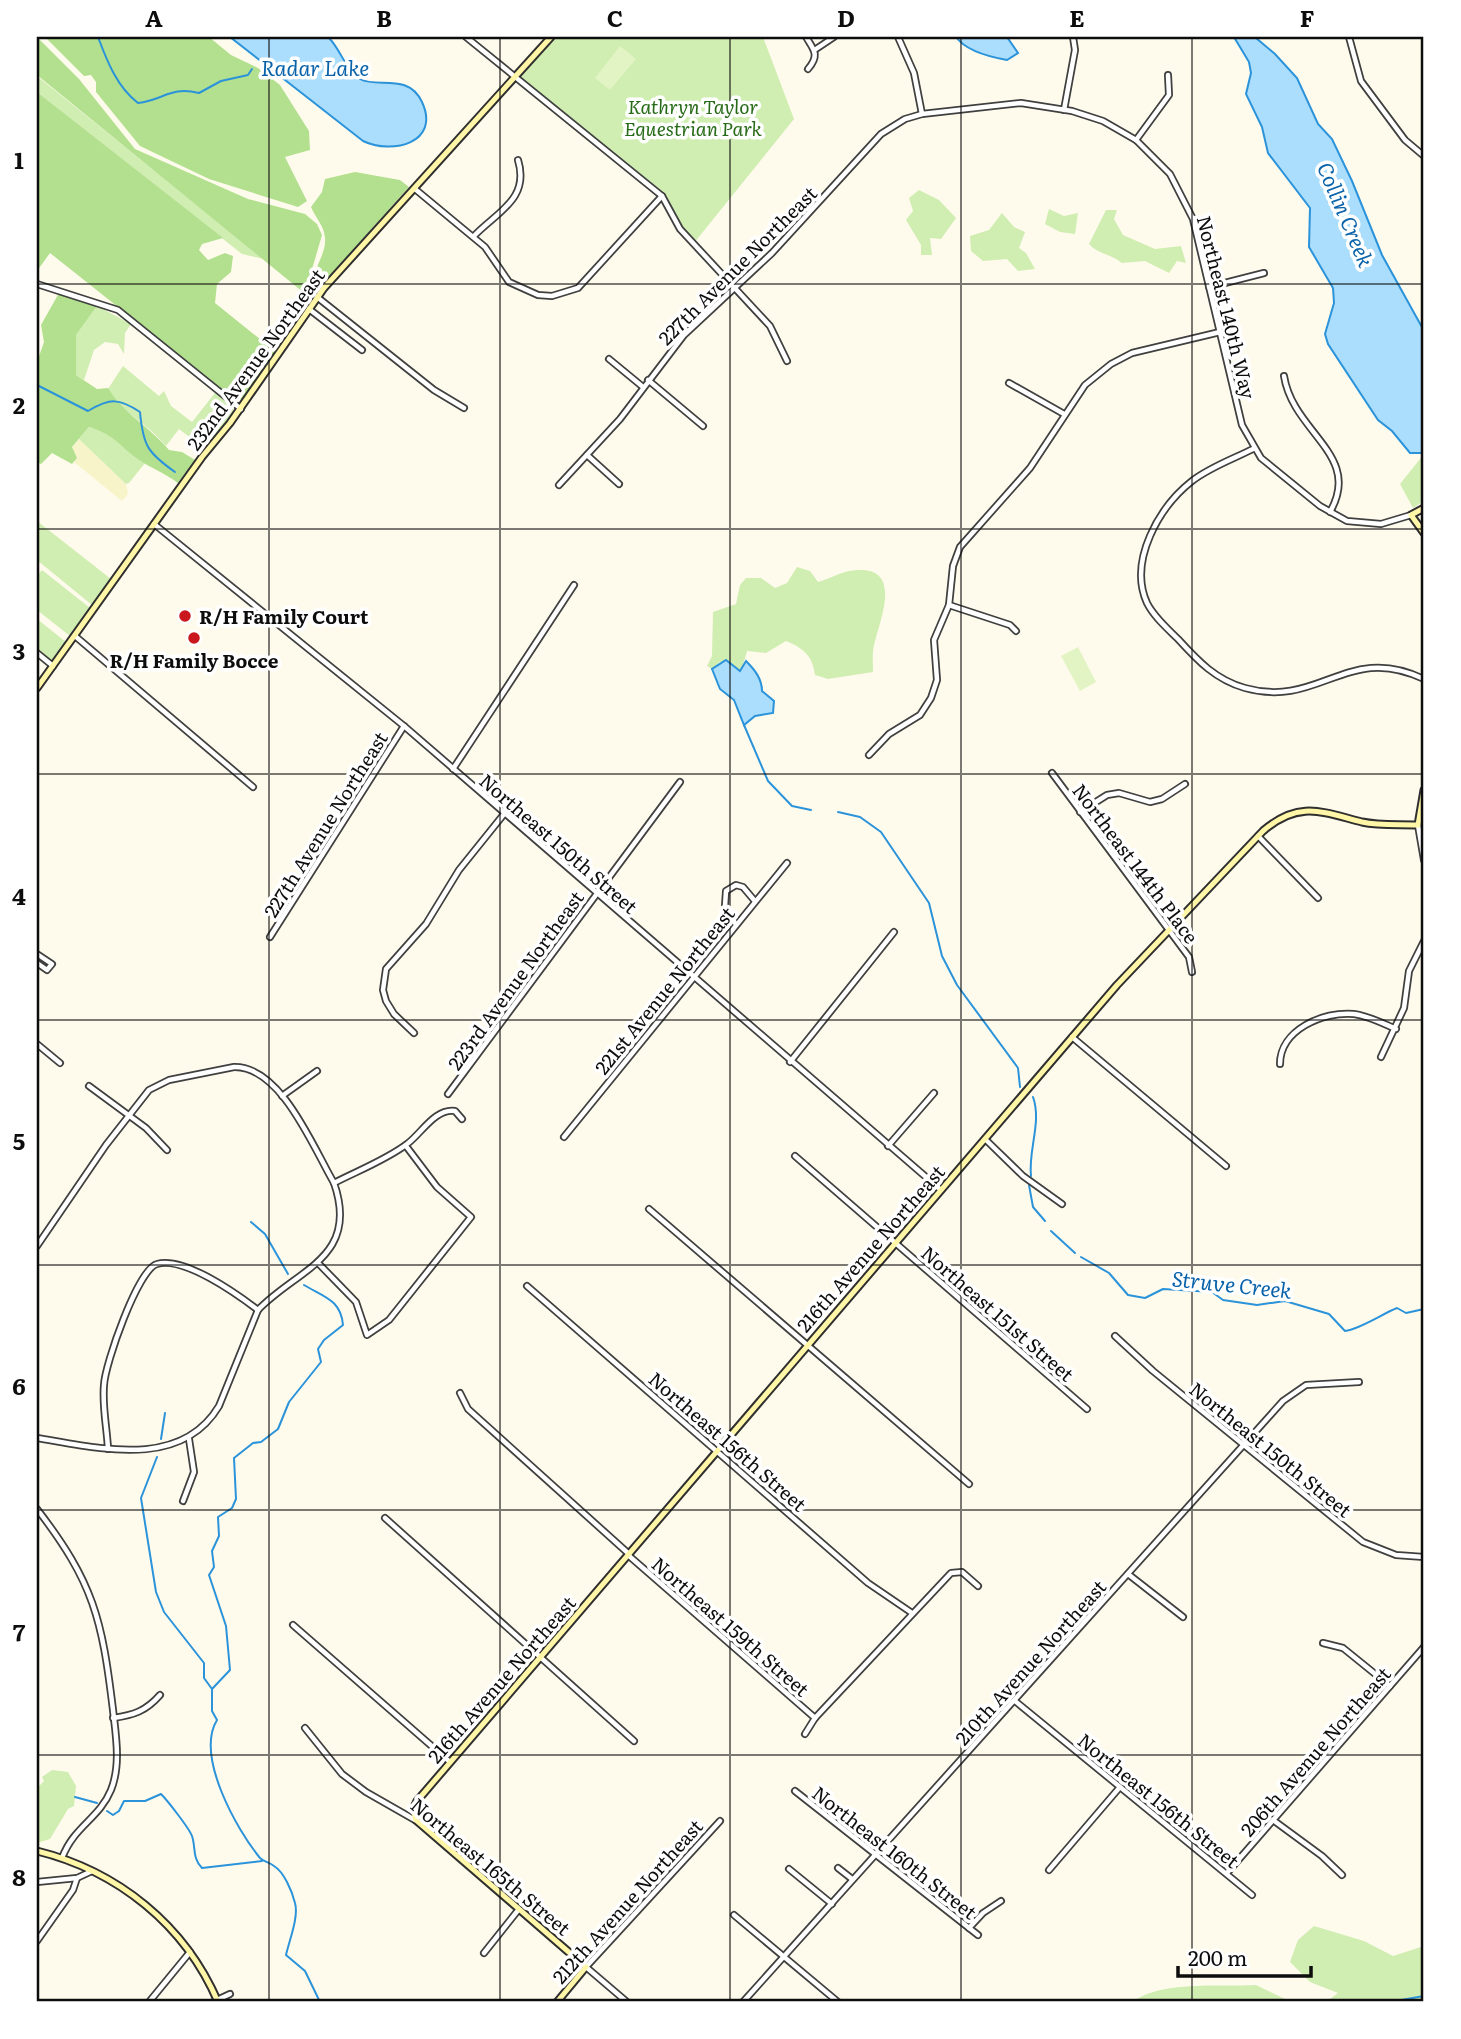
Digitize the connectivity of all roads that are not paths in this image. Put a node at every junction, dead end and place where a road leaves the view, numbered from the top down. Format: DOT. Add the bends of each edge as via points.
graph roads {
  1 [pos="466,37"];
  2 [pos="551,37"];
  3 [pos="806,37"];
  4 [pos="834,37"];
  5 [pos="898,37"];
  6 [pos="1073,37"];
  7 [pos="1349,37"];
  8 [pos="816,49"];
  9 [pos="808,69"];
  10 [pos="1168,75"];
  11 [pos="515,79"];
  12 [pos="1065,110"];
  13 [pos="922,114"];
  14 [pos="1136,140"];
  15 [pos="1424,156"];
  16 [pos="518,160"];
  17 [pos="415,189"];
  18 [pos="662,196"];
  19 [pos="474,236"];
  20 [pos="1264,273"];
  21 [pos="37,284"];
  22 [pos="735,285"];
  23 [pos="1209,286"];
  24 [pos="317,297"];
  25 [pos="309,309"];
  26 [pos="1220,332"];
  27 [pos="362,350"];
  28 [pos="609,359"];
  29 [pos="787,361"];
  30 [pos="1284,376"];
  31 [pos="648,380"];
  32 [pos="1009,383"];
  33 [pos="643,387"];
  34 [pos="464,408"];
  35 [pos="241,409"];
  36 [pos="1064,414"];
  37 [pos="704,426"];
  38 [pos="1253,449"];
  39 [pos="587,455"];
  40 [pos="620,484"];
  41 [pos="559,485"];
  42 [pos="1424,508"];
  43 [pos="1330,512"];
  44 [pos="1411,516"];
  45 [pos="154,524"];
  46 [pos="1424,533"];
  47 [pos="575,585"];
  48 [pos="949,605"];
  49 [pos="1016,631"];
  50 [pos="75,636"];
  51 [pos="37,653"];
  52 [pos="53,666"];
  53 [pos="1424,679"];
  54 [pos="37,688"];
  55 [pos="404,726"];
  56 [pos="869,755"];
  57 [pos="453,769"];
  58 [pos="1052,773"];
  59 [pos="680,782"];
  60 [pos="1185,784"];
  61 [pos="253,787"];
  62 [pos="1424,790"];
  63 [pos="1080,812"];
  64 [pos="503,814"];
  65 [pos="1418,825"];
  66 [pos="1258,835"];
  67 [pos="1424,860"];
  68 [pos="787,863"];
  69 [pos="596,894"];
  70 [pos="1318,898"];
  71 [pos="754,900"];
  72 [pos="735,924"];
  73 [pos="1168,930"];
  74 [pos="894,932"];
  75 [pos="270,937"];
  76 [pos="1424,941"];
  77 [pos="37,954"];
  78 [pos="37,963"];
  79 [pos="1192,972"];
  80 [pos="694,977"];
  81 [pos="1396,1029"];
  82 [pos="414,1032"];
  83 [pos="1072,1037"];
  84 [pos="37,1044"];
  85 [pos="1381,1057"];
  86 [pos="790,1062"];
  87 [pos="60,1063"];
  88 [pos="1280,1064"];
  89 [pos="317,1071"];
  90 [pos="89,1086"];
  91 [pos="934,1093"];
  92 [pos="448,1094"];
  93 [pos="282,1096"];
  94 [pos="128,1115"];
  95 [pos="462,1119"];
  96 [pos="564,1137"];
  97 [pos="985,1139"];
  98 [pos="406,1146"];
  99 [pos="888,1146"];
  100 [pos="167,1150"];
  101 [pos="794,1156"];
  102 [pos="1226,1166"];
  103 [pos="334,1183"];
  104 [pos="941,1190"];
  105 [pos="1062,1204"];
  106 [pos="649,1209"];
  107 [pos="895,1243"];
  108 [pos="37,1246"];
  109 [pos="319,1264"];
  110 [pos="527,1286"];
  111 [pos="258,1310"];
  112 [pos="1115,1336"];
  113 [pos="807,1346"];
  114 [pos="1359,1382"];
  115 [pos="460,1393"];
  116 [pos="1087,1409"];
  117 [pos="37,1438"];
  118 [pos="189,1439"];
  119 [pos="1245,1445"];
  120 [pos="108,1450"];
  121 [pos="718,1450"];
  122 [pos="969,1484"];
  123 [pos="183,1501"];
  124 [pos="37,1509"];
  125 [pos="385,1518"];
  126 [pos="629,1554"];
  127 [pos="1424,1557"];
  128 [pos="1128,1574"];
  129 [pos="978,1586"];
  130 [pos="912,1613"];
  131 [pos="1183,1617"];
  132 [pos="293,1625"];
  133 [pos="1324,1643"];
  134 [pos="1424,1647"];
  135 [pos="541,1657"];
  136 [pos="1390,1686"];
  137 [pos="160,1695"];
  138 [pos="1015,1701"];
  139 [pos="113,1718"];
  140 [pos="815,1718"];
  141 [pos="305,1728"];
  142 [pos="805,1734"];
  143 [pos="634,1741"];
  144 [pos="450,1762"];
  145 [pos="1120,1787"];
  146 [pos="795,1791"];
  147 [pos="416,1820"];
  148 [pos="1273,1820"];
  149 [pos="720,1821"];
  150 [pos="37,1851"];
  151 [pos="877,1853"];
  152 [pos="62,1858"];
  153 [pos="838,1868"];
  154 [pos="789,1869"];
  155 [pos="92,1870"];
  156 [pos="1049,1870"];
  157 [pos="1227,1873"];
  158 [pos="1342,1875"];
  159 [pos="77,1878"];
  160 [pos="852,1879"];
  161 [pos="37,1882"];
  162 [pos="1252,1895"];
  163 [pos="1001,1901"];
  164 [pos="832,1903"];
  165 [pos="519,1909"];
  166 [pos="734,1915"];
  167 [pos="969,1928"];
  168 [pos="978,1935"];
  169 [pos="37,1941"];
  170 [pos="190,1952"];
  171 [pos="484,1953"];
  172 [pos="783,1957"];
  173 [pos="586,1967"];
  174 [pos="230,1994"];
  175 [pos="218,2001"];
  176 [pos="149,2002"];
  177 [pos="557,2002"];
  178 [pos="627,2002"];
  179 [pos="743,2002"];
  180 [pos="838,2002"];
  1 -- 11 [label="street"];
  2 -- 11 [label="street, 232nd Avenue Northeast"];
  3 -- 8 [label="street"];
  4 -- 8 [label="street"];
  5 -- 13 [label="street" via="914,73"];
  6 -- 12 [label="street"];
  7 -- 15 [label="street" via="1361,80 1405,140"];
  8 -- 9 [label="street"];
  10 -- 14 [label="street" via="1168,95"];
  11 -- 17 [label="street, 232nd Avenue Northeast"];
  11 -- 18 [label="street"];
  12 -- 13 [label="street, Northeast 140th Way" via="1020,103"];
  12 -- 14 [label="street, Northeast 140th Way" via="1103,121"];
  13 -- 22 [label="street, 227th Avenue Northeast" via="881,134 772,253"];
  14 -- 23 [label="street, Northeast 140th Way" via="1164,166 1186,201"];
  16 -- 19 [label="street" via="522,173 518,195"];
  17 -- 19 [label="street"];
  17 -- 24 [label="street, 232nd Avenue Northeast"];
  18 -- 19 [label="street" via="588,278 565,293 538,296 509,282"];
  18 -- 22 [label="street" via="680,229"];
  20 -- 23 [label="street"];
  21 -- 35 [label="street" via="118,310"];
  22 -- 29 [label="street" via="770,326"];
  22 -- 31 [label="street, 227th Avenue Northeast"];
  23 -- 26 [label="street, Northeast 140th Way"];
  24 -- 25 [label="street, 232nd Avenue Northeast"];
  24 -- 34 [label="street" via="434,390"];
  25 -- 27 [label="street"];
  25 -- 35 [label="street, 232nd Avenue Northeast"];
  26 -- 36 [label="street" via="1153,347 1111,364 1085,384"];
  26 -- 38 [label="street, Northeast 140th Way" via="1239,415"];
  28 -- 33 [label="street"];
  30 -- 43 [label="street" via="1286,394 1297,414 1330,454 1340,474 1339,496"];
  31 -- 33 [label="street, 227th Avenue Northeast"];
  31 -- 37 [label="street"];
  32 -- 36 [label="street"];
  33 -- 39 [label="street, 227th Avenue Northeast"];
  35 -- 45 [label="street, 232nd Avenue Northeast"];
  36 -- 48 [label="street" via="1030,468 960,547"];
  38 -- 43 [label="street, Northeast 140th Way"];
  38 -- 53 [label="street" via="1205,472 1176,495 1154,527 1142,563 1142,585 1151,609 1203,666 1247,689 1286,692 1358,668 1382,666"];
  39 -- 40 [label="street"];
  39 -- 41 [label="street, 227th Avenue Northeast"];
  42 -- 44 [label="street"];
  43 -- 44 [label="street, Northeast 140th Way" via="1364,524"];
  44 -- 46 [label="street"];
  45 -- 50 [label="street, 232nd Avenue Northeast"];
  45 -- 55 [label="street, Northeast 150th Street"];
  47 -- 57 [label="street"];
  48 -- 49 [label="street"];
  48 -- 56 [label="street" via="934,640 937,668 928,705"];
  50 -- 52 [label="street, 232nd Avenue Northeast"];
  50 -- 61 [label="street"];
  51 -- 52 [label="street"];
  52 -- 54 [label="street, 232nd Avenue Northeast"];
  55 -- 57 [label="street, Northeast 150th Street"];
  55 -- 75 [label="street, 227th Avenue Northeast"];
  57 -- 64 [label="street, Northeast 150th Street"];
  58 -- 63 [label="street, Northeast 144th Place"];
  59 -- 69 [label="street, 223rd Avenue Northeast"];
  60 -- 63 [label="street" via="1150,802 1119,793 1107,795"];
  62 -- 65 [label="street"];
  63 -- 73 [label="street, Northeast 144th Place"];
  64 -- 69 [label="street, Northeast 150th Street"];
  64 -- 82 [label="street" via="459,870 426,924 386,969 386,1001"];
  65 -- 66 [label="street, 216th Avenue Northeast" via="1369,823 1310,810 1286,816"];
  65 -- 67 [label="street"];
  66 -- 70 [label="street"];
  66 -- 73 [label="street, 216th Avenue Northeast"];
  68 -- 71 [label="street, 221st Avenue Northeast"];
  69 -- 80 [label="street, Northeast 150th Street"];
  69 -- 92 [label="street, 223rd Avenue Northeast"];
  71 -- 72 [label="street, 221st Avenue Northeast"];
  71 -- 72 [label="street" via="743,887 736,885 726,891 725,906"];
  72 -- 80 [label="street, 221st Avenue Northeast"];
  73 -- 79 [label="street, Northeast 144th Place" via="1189,957"];
  73 -- 83 [label="street, 216th Avenue Northeast"];
  74 -- 86 [label="street"];
  76 -- 81 [label="street" via="1409,971"];
  77 -- 78 [label="street" via="52,964 47,970"];
  80 -- 86 [label="street, Northeast 150th Street"];
  80 -- 96 [label="street, 221st Avenue Northeast"];
  81 -- 85 [label="street"];
  81 -- 88 [label="street" via="1368,1017 1332,1014 1295,1033 1283,1046"];
  83 -- 97 [label="street, 216th Avenue Northeast"];
  83 -- 102 [label="street"];
  84 -- 87 [label="street"];
  86 -- 99 [label="street, Northeast 150th Street"];
  89 -- 93 [label="street"];
  90 -- 94 [label="street"];
  91 -- 99 [label="street"];
  93 -- 94 [label="street" via="266,1076 244,1067 165,1081 149,1090"];
  93 -- 103 [label="street"];
  94 -- 100 [label="street"];
  94 -- 108 [label="street"];
  95 -- 98 [label="street" via="451,1110 443,1113"];
  97 -- 104 [label="street, 216th Avenue Northeast"];
  97 -- 105 [label="street" via="1023,1176"];
  98 -- 103 [label="street"];
  98 -- 109 [label="street" via="437,1187 471,1217 389,1320 367,1335 356,1302"];
  99 -- 104 [label="street, Northeast 150th Street"];
  101 -- 107 [label="street, Northeast 151st Street"];
  103 -- 109 [label="street" via="339,1225"];
  104 -- 107 [label="street, 216th Avenue Northeast"];
  106 -- 113 [label="street"];
  107 -- 113 [label="street, 216th Avenue Northeast"];
  107 -- 116 [label="street, Northeast 151st Street"];
  109 -- 111 [label="street"];
  110 -- 121 [label="street, Northeast 156th Street"];
  111 -- 118 [label="street" via="219,1406"];
  111 -- 120 [label="street" via="221,1284 182,1267 151,1266 141,1278 106,1369"];
  112 -- 119 [label="street, Northeast 150th Street"];
  113 -- 121 [label="street, 216th Avenue Northeast"];
  113 -- 122 [label="street"];
  114 -- 119 [label="street, 210th Avenue Northeast" via="1312,1383 1299,1388"];
  115 -- 126 [label="street, Northeast 159th Street" via="468,1409"];
  117 -- 120 [label="street"];
  118 -- 120 [label="street" via="161,1448"];
  118 -- 123 [label="street" via="194,1472"];
  119 -- 127 [label="street, Northeast 150th Street" via="1363,1542 1396,1555"];
  119 -- 128 [label="street, 210th Avenue Northeast"];
  121 -- 126 [label="street, 216th Avenue Northeast"];
  121 -- 130 [label="street, Northeast 156th Street" via="874,1588"];
  124 -- 139 [label="street" via="74,1561 94,1605 104,1640"];
  125 -- 135 [label="street"];
  126 -- 135 [label="street, 216th Avenue Northeast"];
  126 -- 140 [label="street, Northeast 159th Street"];
  128 -- 131 [label="street"];
  128 -- 138 [label="street, 210th Avenue Northeast"];
  129 -- 130 [label="street" via="955,1570"];
  130 -- 140 [label="street"];
  132 -- 144 [label="street"];
  133 -- 136 [label="street" via="1343,1648"];
  134 -- 136 [label="street, 206th Avenue Northeast"];
  135 -- 143 [label="street"];
  135 -- 144 [label="street, 216th Avenue Northeast"];
  136 -- 148 [label="street, 206th Avenue Northeast"];
  137 -- 139 [label="street" via="141,1712"];
  138 -- 145 [label="street, Northeast 156th Street"];
  138 -- 151 [label="street, 210th Avenue Northeast"];
  139 -- 152 [label="street" via="116,1768 112,1788 94,1815 76,1830"];
  140 -- 142 [label="street"];
  141 -- 147 [label="street, Northeast 165th Street" via="342,1774"];
  144 -- 147 [label="street, 216th Avenue Northeast" via="414,1805"];
  145 -- 156 [label="street"];
  145 -- 157 [label="street, Northeast 156th Street"];
  146 -- 151 [label="street, Northeast 160th Street"];
  147 -- 165 [label="street, Northeast 165th Street"];
  148 -- 157 [label="street, 206th Avenue Northeast"];
  148 -- 158 [label="street"];
  149 -- 173 [label="street, 212th Avenue Northeast"];
  150 -- 152 [label="street"];
  151 -- 160 [label="street, 210th Avenue Northeast"];
  151 -- 167 [label="street, Northeast 160th Street"];
  152 -- 155 [label="street"];
  153 -- 160 [label="street"];
  154 -- 164 [label="street"];
  155 -- 159 [label="street"];
  155 -- 170 [label="street" via="151,1909"];
  157 -- 162 [label="street, Northeast 156th Street"];
  159 -- 161 [label="street"];
  159 -- 169 [label="street"];
  160 -- 164 [label="street, 210th Avenue Northeast"];
  163 -- 167 [label="street"];
  164 -- 172 [label="street, 210th Avenue Northeast"];
  165 -- 171 [label="street"];
  165 -- 173 [label="street, Northeast 165th Street"];
  166 -- 172 [label="street"];
  167 -- 168 [label="street, Northeast 160th Street"];
  170 -- 175 [label="street"];
  170 -- 176 [label="street"];
  172 -- 179 [label="street, 210th Avenue Northeast"];
  172 -- 180 [label="street"];
  173 -- 177 [label="street, 212th Avenue Northeast"];
  173 -- 178 [label="street, Northeast 165th Street"];
  174 -- 175 [label="street"];
}
